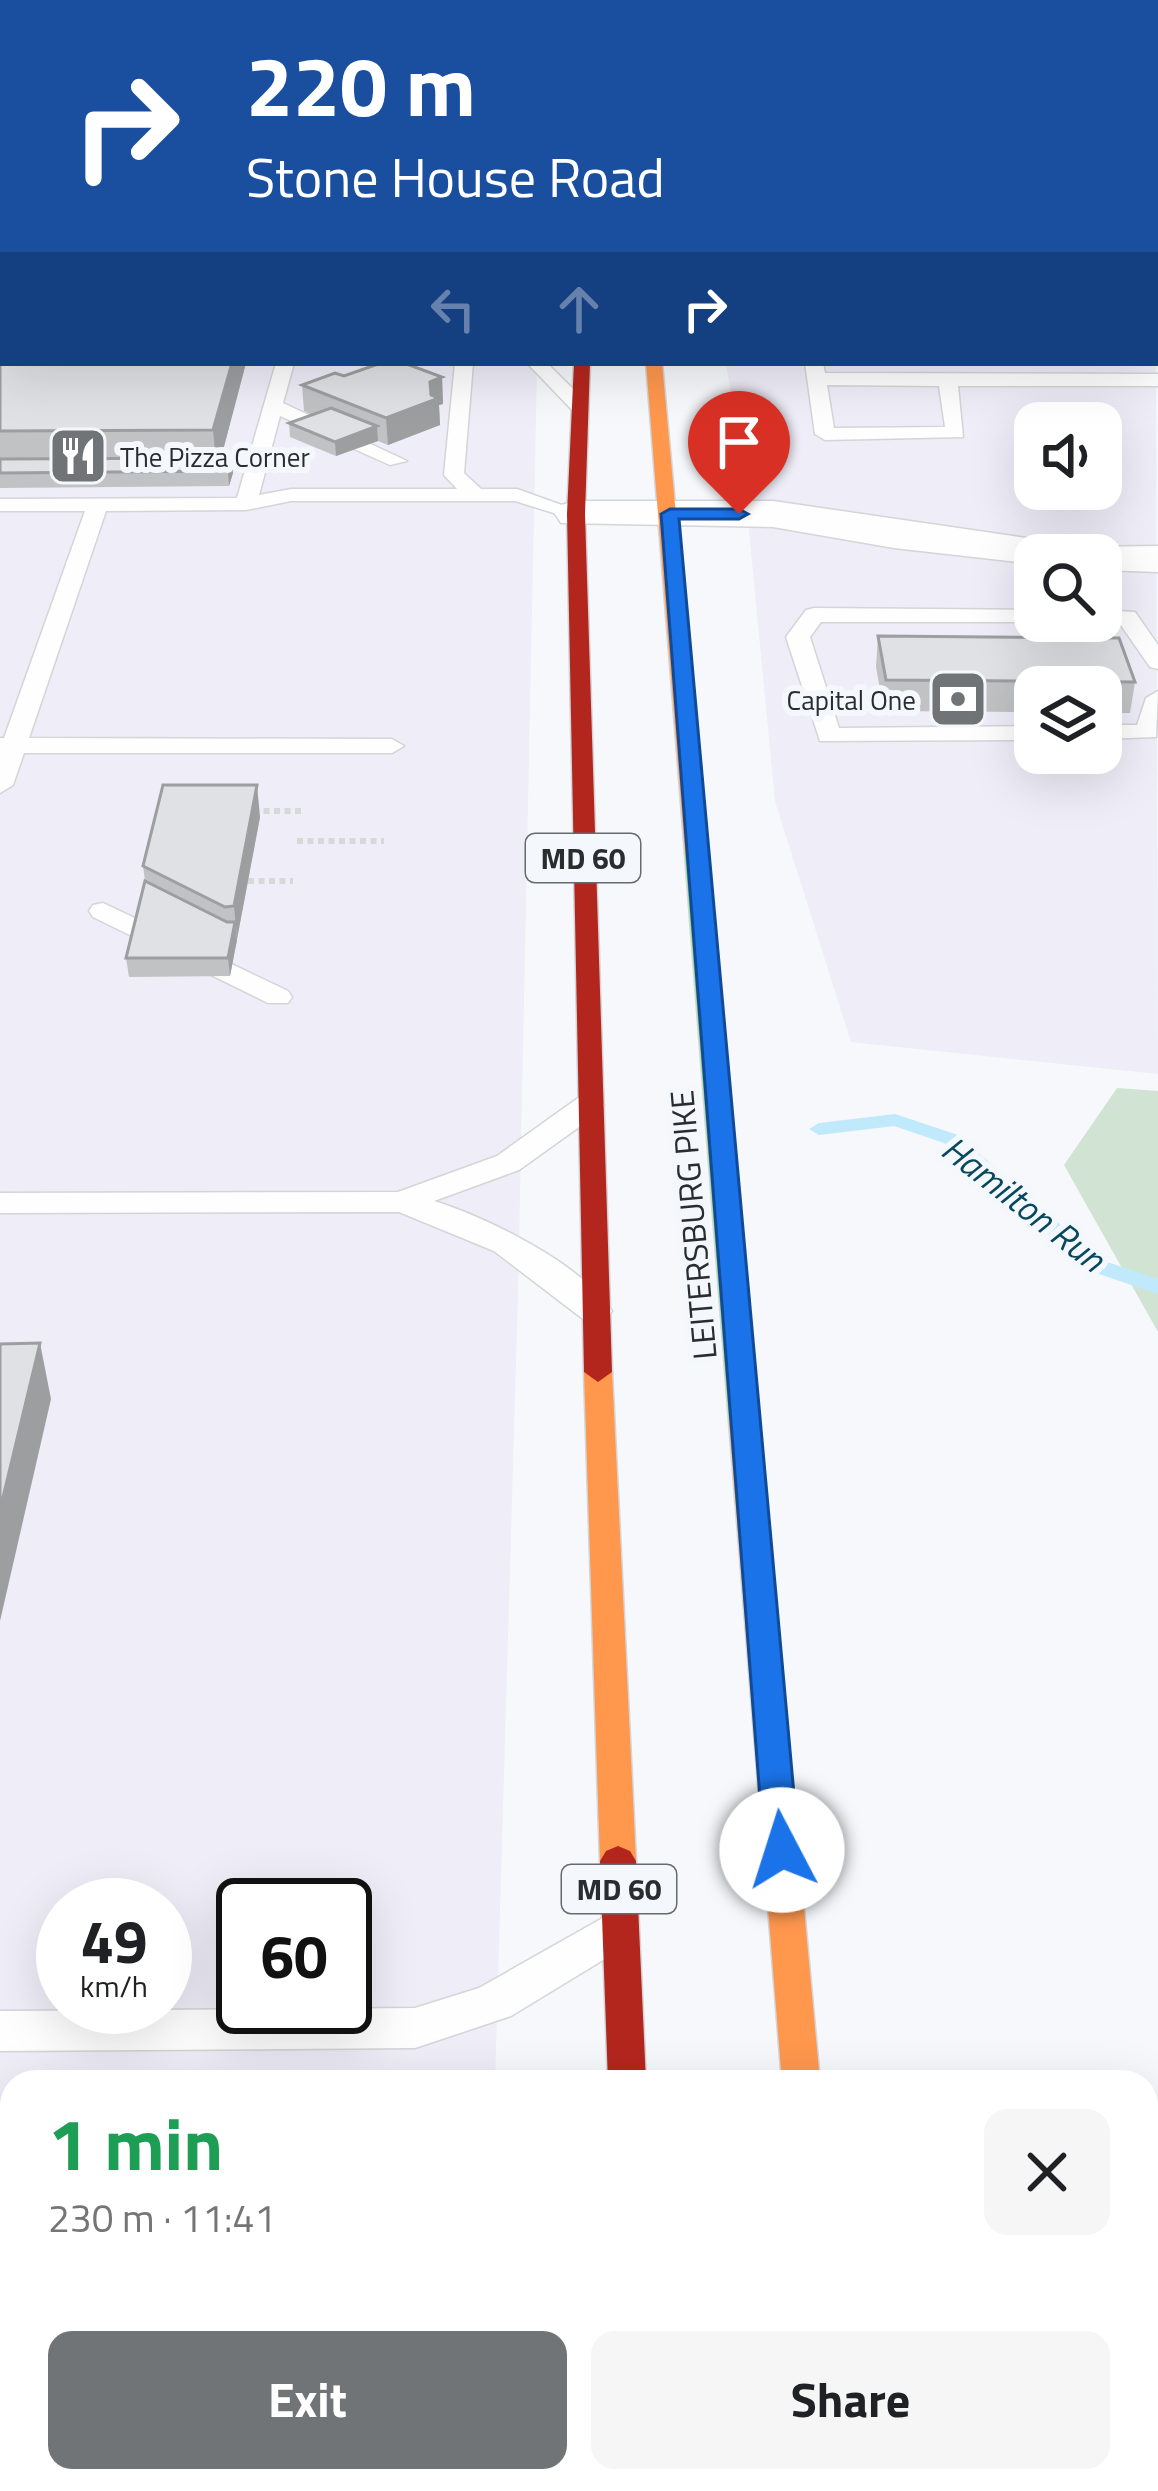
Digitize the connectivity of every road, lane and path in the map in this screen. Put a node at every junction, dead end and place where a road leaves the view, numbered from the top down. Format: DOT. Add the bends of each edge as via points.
graph roads {
  1 [pos="284,366"];
  2 [pos="464,366"];
  3 [pos="539,366"];
  4 [pos="582,366"];
  5 [pos="654,366"];
  6 [pos="815,371"];
  7 [pos="1149,374"];
  8 [pos="948,380"];
  9 [pos="273,406"];
  10 [pos="580,407"];
  11 [pos="397,461"];
  12 [pos="476,495"];
  13 [pos="246,504"];
  14 [pos="0,505"];
  15 [pos="98,505"];
  16 [pos="576,514"];
  17 [pos="670,514"];
  18 [pos="1014,548"];
  19 [pos="1122,558"];
  20 [pos="1158,560"];
  21 [pos="1014,617"];
  22 [pos="1122,617"];
  23 [pos="1158,662"];
  24 [pos="1158,698"];
  25 [pos="1122,732"];
  26 [pos="1014,733"];
  27 [pos="7,746"];
  28 [pos="392,746"];
  29 [pos="0,785"];
  30 [pos="231,811"];
  31 [pos="301,811"];
  32 [pos="298,841"];
  33 [pos="384,841"];
  34 [pos="248,881"];
  35 [pos="293,881"];
  36 [pos="103,910"];
  37 [pos="278,998"];
  38 [pos="589,1105"];
  39 [pos="401,1202"];
  40 [pos="0,1203"];
  41 [pos="595,1311"];
  42 [pos="620,1928"];
  43 [pos="0,2031"];
  44 [pos="626,2070"];
  45 [pos="800,2070"];
  1 -- 9 [label="lane"];
  2 -- 12 [label="lane" via="454,475"];
  3 -- 10 [label="lane"];
  4 -- 10 [label="main road, MD 60"];
  5 -- 17 [label="main road, LEITERSBURG PIKE"];
  6 -- 8 [label="lane"];
  6 -- 8 [label="lane" via="825,434 956,433"];
  7 -- 8 [label="lane"];
  9 -- 11 [label="lane"];
  9 -- 13 [label="lane"];
  10 -- 16 [label="main road, MD 60"];
  12 -- 13 [label="lane" via="291,495"];
  12 -- 16 [label="lane" via="518,495"];
  13 -- 15 [label="lane"];
  13 -- 16 [label="lane" via="285,513"];
  14 -- 15 [label="lane"];
  15 -- 27 [label="lane"];
  16 -- 17 [label="street"];
  16 -- 38 [label="main road, MD 60"];
  17 -- 18 [label="street" via="773,514"];
  17 -- 45 [label="main road, LEITERSBURG PIKE"];
  19 -- 20 [label="street"];
  21 -- 26 [label="lane" via="814,615 798,637 829,736"];
  22 -- 23 [label="lane"];
  24 -- 25 [label="lane" via="1147,732"];
  27 -- 28 [label="lane"];
  27 -- 29 [label="lane"];
  30 -- 31 [label="path"];
  32 -- 33 [label="path"];
  34 -- 35 [label="path"];
  36 -- 37 [label="lane"];
  38 -- 39 [label="lane" via="508,1163"];
  38 -- 41 [label="main road, MD 60"];
  39 -- 40 [label="lane"];
  39 -- 41 [label="lane" via="504,1239"];
  41 -- 42 [label="main road, MD 60"];
  42 -- 43 [label="lane" via="456,2021 415,2028"];
  42 -- 44 [label="main road, MD 60"];
}
